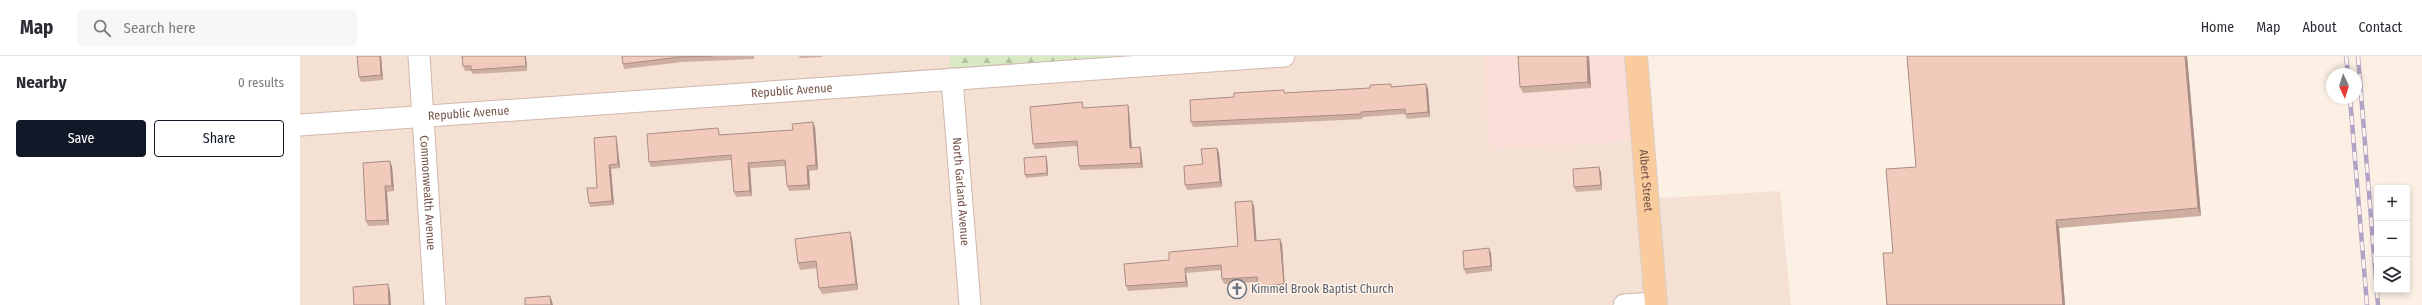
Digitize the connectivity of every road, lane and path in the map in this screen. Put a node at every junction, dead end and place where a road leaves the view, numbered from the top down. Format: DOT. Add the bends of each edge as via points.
graph roads {
  1 [pos="419,56"];
  2 [pos="1284,56"];
  3 [pos="1636,56"];
  4 [pos="952,79"];
  5 [pos="424,116"];
  6 [pos="300,125"];
  7 [pos="1656,304"];
  8 [pos="435,305"];
  9 [pos="970,305"];
  10 [pos="1624,305"];
  1 -- 5 [label="street, Commonwealth Avenue"];
  2 -- 4 [label="street, Republic Avenue"];
  3 -- 7 [label="main road, Albert Street"];
  4 -- 5 [label="street, Republic Avenue"];
  4 -- 9 [label="street, North Garland Avenue"];
  5 -- 6 [label="street, Republic Avenue"];
  5 -- 8 [label="street, Commonwealth Avenue"];
  7 -- 10 [label="street"];
}
